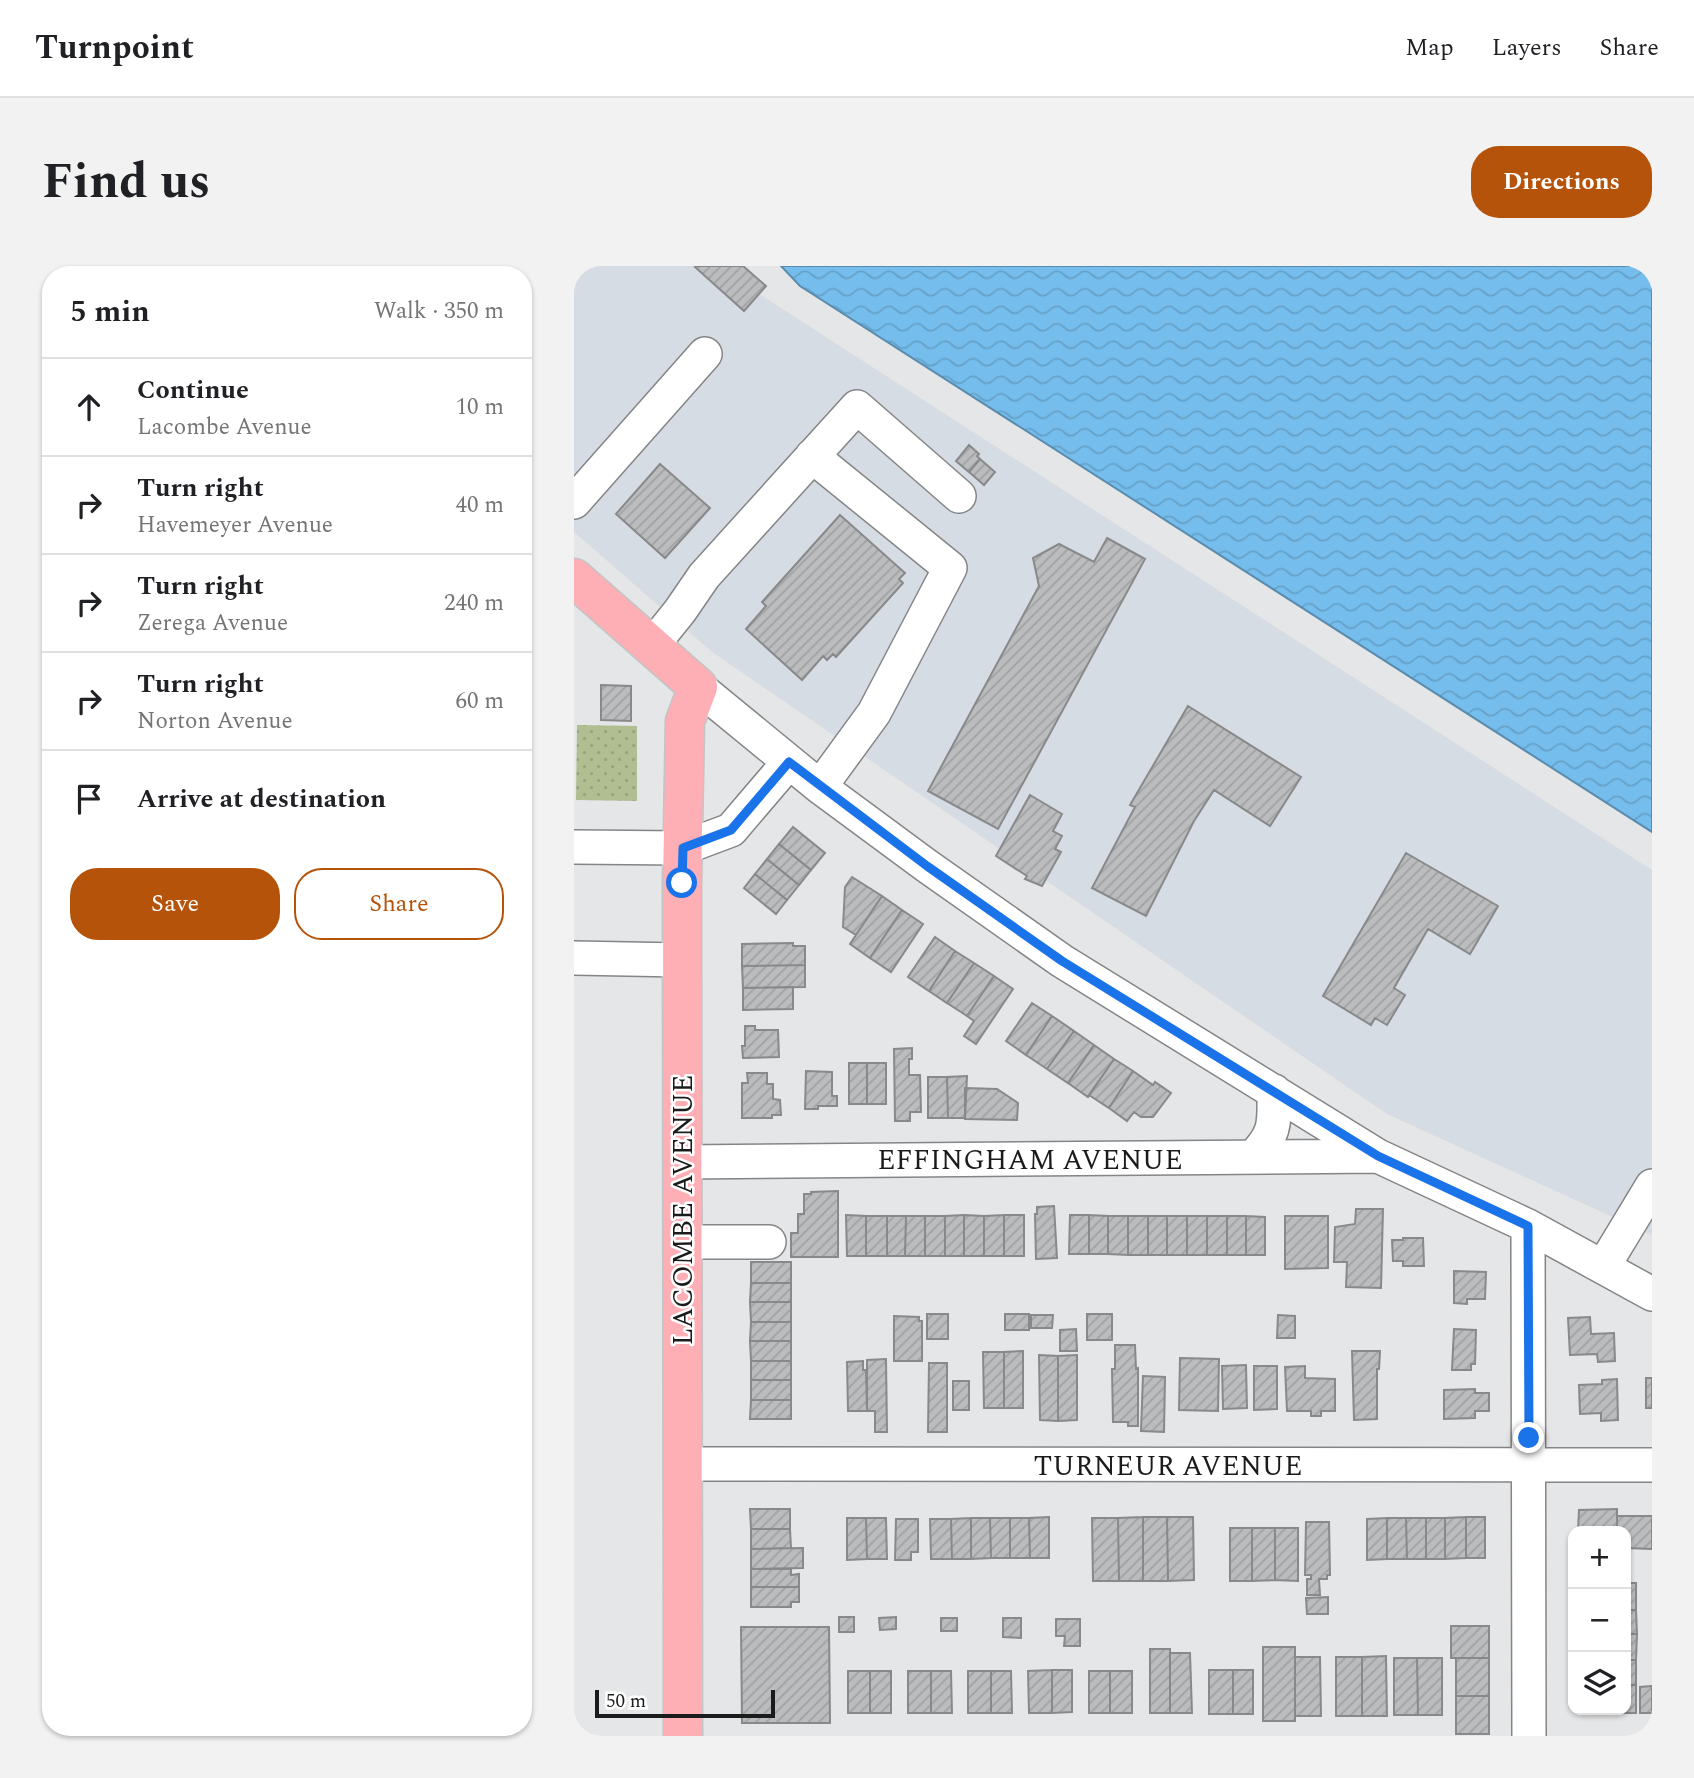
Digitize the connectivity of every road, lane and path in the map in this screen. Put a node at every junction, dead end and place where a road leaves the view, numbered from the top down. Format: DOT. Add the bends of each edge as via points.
graph roads {
  1 [pos="705,354"];
  2 [pos="813,456"];
  3 [pos="959,496"];
  4 [pos="574,502"];
  5 [pos="574,578"];
  6 [pos="651,648"];
  7 [pos="698,687"];
  8 [pos="789,762"];
  9 [pos="820,787"];
  10 [pos="574,847"];
  11 [pos="683,848"];
  12 [pos="574,958"];
  13 [pos="681,960"];
  14 [pos="1274,1091"];
  15 [pos="1378,1156"];
  16 [pos="1253,1157"];
  17 [pos="681,1162"];
  18 [pos="1652,1186"];
  19 [pos="1528,1226"];
  20 [pos="681,1242"];
  21 [pos="769,1242"];
  22 [pos="1603,1267"];
  23 [pos="1652,1294"];
  24 [pos="684,1464"];
  25 [pos="1652,1465"];
  26 [pos="1529,1466"];
  27 [pos="684,1736"];
  28 [pos="1529,1736"];
  1 -- 4 [label="street"];
  2 -- 3 [label="street" via="857,407"];
  2 -- 6 [label="street" via="704,576"];
  2 -- 9 [label="street" via="950,568 874,713"];
  5 -- 6 [label="main road"];
  6 -- 7 [label="main road"];
  7 -- 8 [label="street"];
  7 -- 11 [label="main road, LACOMBE AVENUE" via="685,721"];
  8 -- 9 [label="street"];
  8 -- 11 [label="street" via="731,830"];
  9 -- 14 [label="street" via="1062,961"];
  10 -- 11 [label="street"];
  11 -- 13 [label="main road, LACOMBE AVENUE"];
  12 -- 13 [label="street"];
  13 -- 17 [label="main road, LACOMBE AVENUE"];
  14 -- 15 [label="street"];
  14 -- 16 [label="street" via="1272,1133"];
  15 -- 16 [label="street, EFFINGHAM AVENUE"];
  15 -- 19 [label="street"];
  16 -- 17 [label="street, EFFINGHAM AVENUE"];
  17 -- 20 [label="main road, LACOMBE AVENUE"];
  18 -- 22 [label="street"];
  19 -- 22 [label="street"];
  19 -- 26 [label="street"];
  20 -- 21 [label="street"];
  20 -- 24 [label="main road, LACOMBE AVENUE"];
  22 -- 23 [label="street"];
  24 -- 26 [label="street, TURNEUR AVENUE"];
  24 -- 27 [label="main road, LACOMBE AVENUE"];
  25 -- 26 [label="street, TURNEUR AVENUE"];
  26 -- 28 [label="street"];
}
